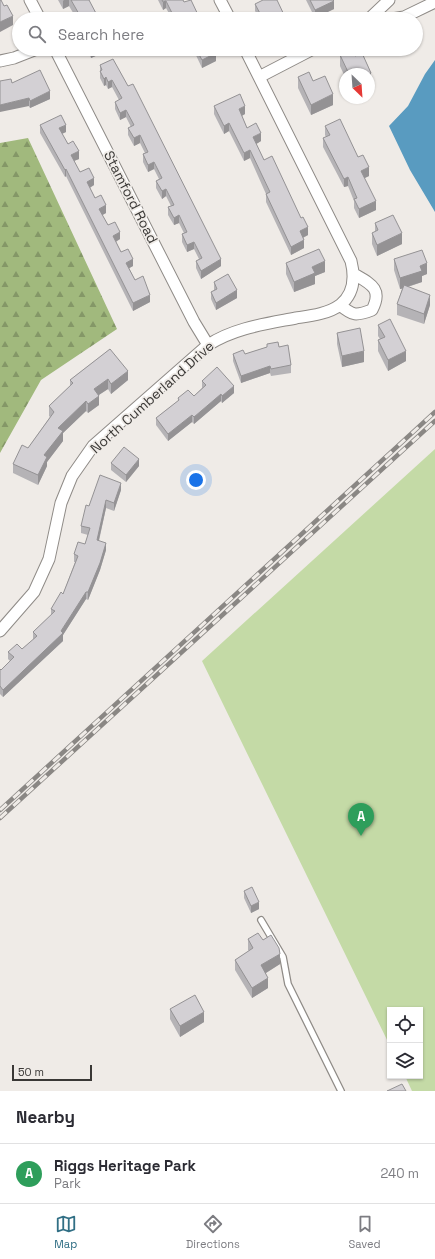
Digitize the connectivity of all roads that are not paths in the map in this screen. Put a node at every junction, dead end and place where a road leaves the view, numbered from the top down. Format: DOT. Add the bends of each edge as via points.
graph roads {
  1 [pos="30,0"];
  2 [pos="220,0"];
  3 [pos="389,0"];
  4 [pos="435,2"];
  5 [pos="36,12"];
  6 [pos="226,12"];
  7 [pos="376,12"];
  8 [pos="414,12"];
  9 [pos="19,56"];
  10 [pos="59,56"];
  11 [pos="248,56"];
  12 [pos="300,56"];
  13 [pos="0,61"];
  14 [pos="259,77"];
  15 [pos="354,274"];
  16 [pos="340,305"];
  17 [pos="208,345"];
  18 [pos="0,631"];
  19 [pos="261,920"];
  20 [pos="341,1091"];
  1 -- 5 [label="street"];
  2 -- 6 [label="street"];
  3 -- 7 [label="street"];
  4 -- 8 [label="street"];
  9 -- 13 [label="street"];
  10 -- 17 [label="street, Stamford Road"];
  11 -- 14 [label="street"];
  12 -- 14 [label="street"];
  14 -- 15 [label="street" via="351,261"];
  15 -- 16 [label="street" via="349,294"];
  15 -- 16 [label="street" via="370,283 377,292 377,301 372,310 361,314 351,314"];
  16 -- 17 [label="street, North Cumberland Drive" via="312,316 233,332"];
  17 -- 18 [label="street, North Cumberland Drive" via="94,446 72,476 61,503 49,558 34,592"];
  19 -- 20 [label="lane" via="283,958 288,984"];
}
